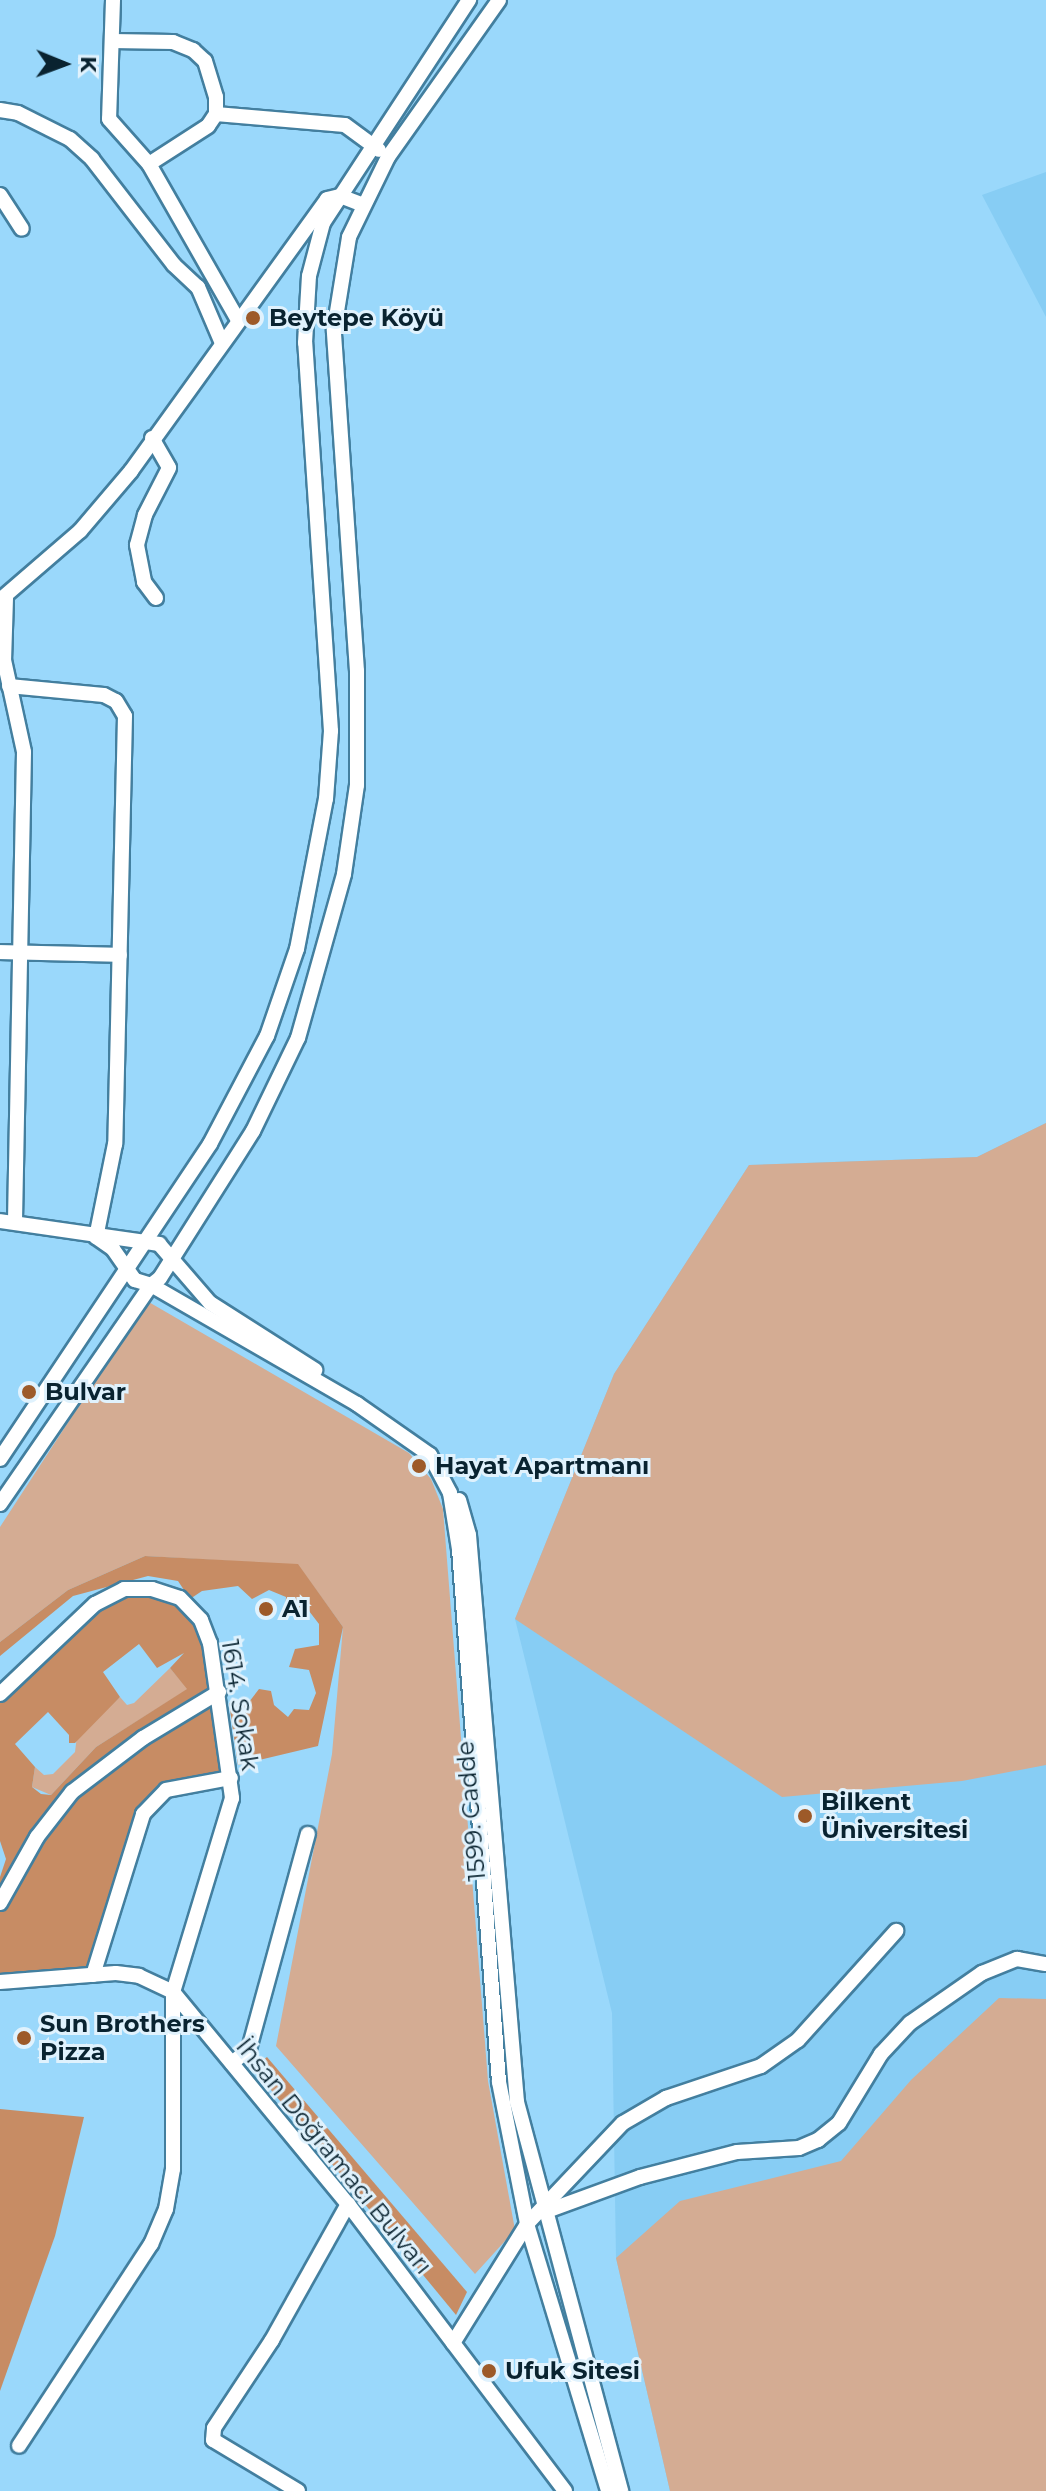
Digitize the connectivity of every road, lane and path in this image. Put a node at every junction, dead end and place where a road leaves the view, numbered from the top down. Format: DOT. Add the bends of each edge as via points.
graph roads {
  1 [pos="113,0"];
  2 [pos="469,0"];
  3 [pos="499,0"];
  4 [pos="112,41"];
  5 [pos="0,110"];
  6 [pos="216,114"];
  7 [pos="372,144"];
  8 [pos="388,157"];
  9 [pos="149,164"];
  10 [pos="0,195"];
  11 [pos="340,196"];
  12 [pos="361,204"];
  13 [pos="22,229"];
  14 [pos="237,318"];
  15 [pos="221,341"];
  16 [pos="152,438"];
  17 [pos="156,598"];
  18 [pos="3,599"];
  19 [pos="9,686"];
  20 [pos="0,952"];
  21 [pos="22,952"];
  22 [pos="120,955"];
  23 [pos="8,1221"];
  24 [pos="96,1237"];
  25 [pos="145,1241"];
  26 [pos="171,1258"];
  27 [pos="126,1270"];
  28 [pos="151,1285"];
  29 [pos="0,1459"];
  30 [pos="0,1504"];
  31 [pos="219,1692"];
  32 [pos="0,1694"];
  33 [pos="231,1778"];
  34 [pos="308,1834"];
  35 [pos="0,1903"];
  36 [pos="896,1931"];
  37 [pos="1046,1964"];
  38 [pos="93,1975"];
  39 [pos="0,1982"];
  40 [pos="173,1992"];
  41 [pos="232,2063"];
  42 [pos="348,2204"];
  43 [pos="544,2212"];
  44 [pos="527,2224"];
  45 [pos="453,2343"];
  46 [pos="19,2446"];
  47 [pos="298,2491"];
  48 [pos="565,2491"];
  49 [pos="608,2491"];
  50 [pos="621,2491"];
  1 -- 4 [label="street"];
  2 -- 7 [label="street"];
  3 -- 8 [label="street"];
  4 -- 6 [label="street" via="173,42 193,50 205,61"];
  4 -- 9 [label="street" via="109,119"];
  5 -- 15 [label="street" via="18,113 70,139 92,159 174,265 198,287"];
  6 -- 7 [label="street" via="345,125"];
  6 -- 9 [label="street" via="208,126"];
  7 -- 8 [label="street"];
  7 -- 11 [label="street"];
  8 -- 12 [label="street"];
  9 -- 14 [label="street"];
  10 -- 13 [label="street"];
  11 -- 12 [label="street"];
  11 -- 14 [label="street" via="327,199"];
  11 -- 25 [label="street" via="323,223 309,276 305,343 331,731 314,876 267,1036 210,1144"];
  12 -- 26 [label="street" via="349,237 334,330 358,747 344,874 298,1038 253,1131"];
  14 -- 15 [label="street"];
  15 -- 16 [label="street"];
  16 -- 17 [label="street" via="169,468 145,515 137,545 144,582"];
  16 -- 18 [label="street" via="80,531"];
  18 -- 19 [label="street"];
  19 -- 21 [label="street" via="24,752"];
  19 -- 22 [label="street" via="104,695 123,711"];
  20 -- 21 [label="street"];
  21 -- 22 [label="street"];
  21 -- 23 [label="street"];
  22 -- 24 [label="street" via="115,1144"];
  23 -- 24 [label="street"];
  24 -- 25 [label="street"];
  24 -- 27 [label="street, 1599. Cadde"];
  25 -- 26 [label="street, 1599. Cadde" via="159,1244"];
  25 -- 27 [label="street"];
  26 -- 28 [label="street"];
  26 -- 43 [label="street, 1599. Cadde" via="210,1303 411,1430 437,1452 455,1486 469,1535 517,2102"];
  27 -- 28 [label="street, 1599. Cadde"];
  27 -- 29 [label="street"];
  28 -- 30 [label="street"];
  28 -- 44 [label="street, 1599. Cadde" via="408,1436 430,1455 450,1493 499,2082"];
  31 -- 32 [label="street, 1614. Sokak" via="201,1620 180,1598 152,1589 124,1589 95,1604"];
  31 -- 33 [label="street, 1614. Sokak"];
  31 -- 35 [label="street" via="143,1738 72,1792 37,1837"];
  33 -- 38 [label="street" via="166,1790 143,1814"];
  33 -- 40 [label="street, 1614. Sokak" via="232,1798"];
  34 -- 41 [label="street" via="249,2049"];
  36 -- 43 [label="street" via="798,2040 761,2066 666,2098 623,2123 580,2165"];
  37 -- 43 [label="street" via="1017,1959 982,1973 910,2023 881,2054 839,2123 818,2140 799,2148 737,2152 640,2177"];
  38 -- 39 [label="street, İhsan Doğramacı Bulvarı"];
  38 -- 40 [label="street, İhsan Doğramacı Bulvarı" via="139,1976"];
  40 -- 41 [label="street, İhsan Doğramacı Bulvarı"];
  40 -- 46 [label="street, 1614. Sokak" via="173,2169 166,2209 151,2244"];
  41 -- 42 [label="street, İhsan Doğramacı Bulvarı"];
  42 -- 45 [label="street, İhsan Doğramacı Bulvarı"];
  42 -- 47 [label="street" via="272,2340 214,2428 213,2440"];
  43 -- 44 [label="street"];
  43 -- 50 [label="street, 1599. Cadde"];
  44 -- 45 [label="street"];
  44 -- 49 [label="street, 1599. Cadde"];
  45 -- 48 [label="street, İhsan Doğramacı Bulvarı"];
}
